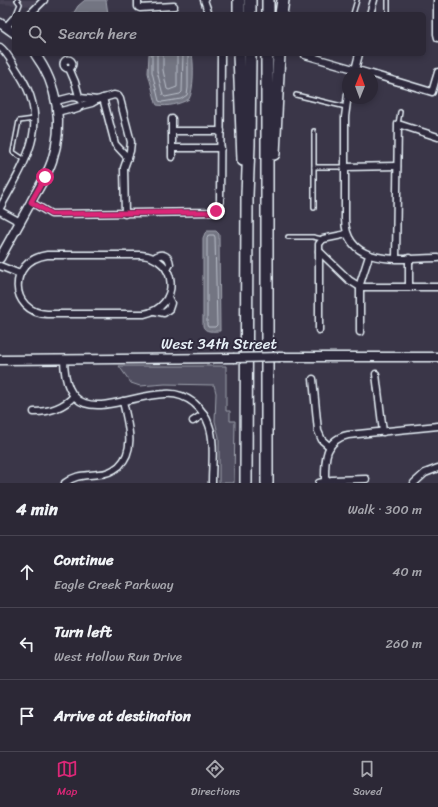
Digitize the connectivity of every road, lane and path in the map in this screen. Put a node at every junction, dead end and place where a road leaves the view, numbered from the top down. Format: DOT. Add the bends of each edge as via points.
graph roads {
  1 [pos="17,0"];
  2 [pos="24,0"];
  3 [pos="44,0"];
  4 [pos="138,0"];
  5 [pos="157,0"];
  6 [pos="204,0"];
  7 [pos="239,0"];
  8 [pos="250,0"];
  9 [pos="268,0"];
  10 [pos="283,0"];
  11 [pos="357,0"];
  12 [pos="374,0"];
  13 [pos="388,0"];
  14 [pos="437,0"];
  15 [pos="20,4"];
  16 [pos="174,6"];
  17 [pos="157,7"];
  18 [pos="17,12"];
  19 [pos="32,12"];
  20 [pos="208,12"];
  21 [pos="239,12"];
  22 [pos="250,12"];
  23 [pos="268,12"];
  24 [pos="281,12"];
  25 [pos="354,12"];
  26 [pos="371,12"];
  27 [pos="388,12"];
  28 [pos="12,19"];
  29 [pos="3,25"];
  30 [pos="12,32"];
  31 [pos="438,38"];
  32 [pos="0,47"];
  33 [pos="36,56"];
  34 [pos="221,56"];
  35 [pos="239,56"];
  36 [pos="250,56"];
  37 [pos="268,56"];
  38 [pos="279,56"];
  39 [pos="309,56"];
  40 [pos="359,56"];
  41 [pos="69,68"];
  42 [pos="343,68"];
  43 [pos="356,68"];
  44 [pos="438,72"];
  45 [pos="378,76"];
  46 [pos="296,96"];
  47 [pos="79,98"];
  48 [pos="100,99"];
  49 [pos="56,100"];
  50 [pos="346,104"];
  51 [pos="82,105"];
  52 [pos="346,107"];
  53 [pos="58,112"];
  54 [pos="400,112"];
  55 [pos="34,119"];
  56 [pos="172,119"];
  57 [pos="398,124"];
  58 [pos="172,131"];
  59 [pos="221,131"];
  60 [pos="314,131"];
  61 [pos="438,137"];
  62 [pos="172,148"];
  63 [pos="221,148"];
  64 [pos="172,157"];
  65 [pos="128,158"];
  66 [pos="26,160"];
  67 [pos="397,166"];
  68 [pos="314,167"];
  69 [pos="345,167"];
  70 [pos="247,195"];
  71 [pos="30,203"];
  72 [pos="0,208"];
  73 [pos="314,208"];
  74 [pos="0,211"];
  75 [pos="125,214"];
  76 [pos="20,222"];
  77 [pos="347,234"];
  78 [pos="288,237"];
  79 [pos="323,239"];
  80 [pos="319,251"];
  81 [pos="369,256"];
  82 [pos="0,258"];
  83 [pos="396,258"];
  84 [pos="409,258"];
  85 [pos="438,258"];
  86 [pos="0,266"];
  87 [pos="20,274"];
  88 [pos="360,287"];
  89 [pos="409,287"];
  90 [pos="438,287"];
  91 [pos="268,318"];
  92 [pos="319,330"];
  93 [pos="360,332"];
  94 [pos="438,357"];
  95 [pos="64,359"];
  96 [pos="0,360"];
  97 [pos="376,374"];
  98 [pos="313,379"];
  99 [pos="74,396"];
  100 [pos="123,401"];
  101 [pos="34,412"];
  102 [pos="204,414"];
  103 [pos="193,422"];
  104 [pos="438,426"];
  105 [pos="382,432"];
  106 [pos="330,447"];
  107 [pos="438,468"];
  108 [pos="366,479"];
  109 [pos="323,482"];
  110 [pos="64,483"];
  111 [pos="212,483"];
  112 [pos="246,483"];
  113 [pos="267,483"];
  114 [pos="414,483"];
  1 -- 15 [label="lane"];
  2 -- 15 [label="lane"];
  3 -- 19 [label="street"];
  4 -- 17 [label="street" via="139,7"];
  5 -- 17 [label="street"];
  6 -- 20 [label="street"];
  7 -- 21 [label="highway"];
  8 -- 22 [label="highway"];
  9 -- 23 [label="highway"];
  10 -- 24 [label="highway"];
  11 -- 25 [label="lane"];
  12 -- 26 [label="street"];
  13 -- 27 [label="lane"];
  14 -- 31 [label="street"];
  15 -- 18 [label="lane"];
  16 -- 17 [label="street"];
  28 -- 29 [label="street"];
  29 -- 30 [label="street"];
  32 -- 55 [label="street" via="7,53 27,86"];
  33 -- 49 [label="street" via="47,74"];
  34 -- 59 [label="street"];
  35 -- 70 [label="highway" via="242,145"];
  36 -- 70 [label="highway"];
  37 -- 91 [label="highway"];
  38 -- 91 [label="highway"];
  39 -- 42 [label="street"];
  40 -- 43 [label="street"];
  41 -- 47 [label="street"];
  44 -- 45 [label="street" via="432,92"];
  46 -- 52 [label="lane"];
  47 -- 48 [label="street"];
  47 -- 49 [label="street"];
  47 -- 51 [label="street"];
  48 -- 51 [label="street"];
  48 -- 65 [label="street" via="115,144"];
  48 -- 65 [label="street" via="118,96 131,142"];
  49 -- 53 [label="street"];
  50 -- 52 [label="street"];
  51 -- 53 [label="street"];
  52 -- 69 [label="street"];
  53 -- 71 [label="street" via="57,139 52,160"];
  54 -- 57 [label="lane"];
  55 -- 66 [label="street" via="31,147"];
  55 -- 66 [label="lane" via="19,121 13,152"];
  56 -- 58 [label="street"];
  57 -- 61 [label="street"];
  57 -- 67 [label="street"];
  58 -- 59 [label="street"];
  58 -- 62 [label="street"];
  59 -- 63 [label="street"];
  60 -- 68 [label="lane"];
  62 -- 63 [label="street"];
  62 -- 64 [label="street"];
  63 -- 75 [label="street" via="218,209 213,212"];
  65 -- 75 [label="street" via="124,171"];
  66 -- 72 [label="street"];
  67 -- 69 [label="street"];
  67 -- 83 [label="street"];
  68 -- 69 [label="lane"];
  68 -- 73 [label="lane"];
  69 -- 77 [label="street"];
  70 -- 112 [label="highway"];
  71 -- 75 [label="street" via="51,214"];
  71 -- 76 [label="street"];
  74 -- 76 [label="street"];
  76 -- 82 [label="street"];
  77 -- 79 [label="street"];
  77 -- 81 [label="street" via="356,248"];
  78 -- 79 [label="lane"];
  79 -- 80 [label="street" via="319,244"];
  80 -- 88 [label="street"];
  80 -- 92 [label="street"];
  81 -- 83 [label="street"];
  81 -- 88 [label="street"];
  83 -- 84 [label="street"];
  84 -- 85 [label="street"];
  84 -- 89 [label="street"];
  86 -- 87 [label="street"];
  87 -- 87 [label="street" via="30,261 47,255 143,255 154,258 164,265 171,284 164,304 155,311 144,314 47,314 38,313 27,306 20,296"];
  88 -- 89 [label="street"];
  88 -- 93 [label="street"];
  89 -- 90 [label="street"];
  91 -- 113 [label="highway"];
  94 -- 95 [label="street, West 34th Street, bridge"];
  95 -- 96 [label="street, West 34th Street"];
  95 -- 99 [label="street" via="65,381"];
  97 -- 105 [label="street"];
  98 -- 106 [label="street" via="318,431 322,440"];
  99 -- 100 [label="street" via="93,405"];
  99 -- 101 [label="street" via="56,409"];
  100 -- 102 [label="street" via="157,394 172,394 191,401"];
  100 -- 110 [label="street" via="130,442 123,461 109,472 81,475"];
  102 -- 103 [label="street"];
  102 -- 111 [label="street" via="212,436"];
  104 -- 105 [label="street"];
  105 -- 106 [label="street" via="343,436"];
  106 -- 109 [label="street"];
  107 -- 114 [label="street" via="424,474"];
  108 -- 109 [label="street"];
}
